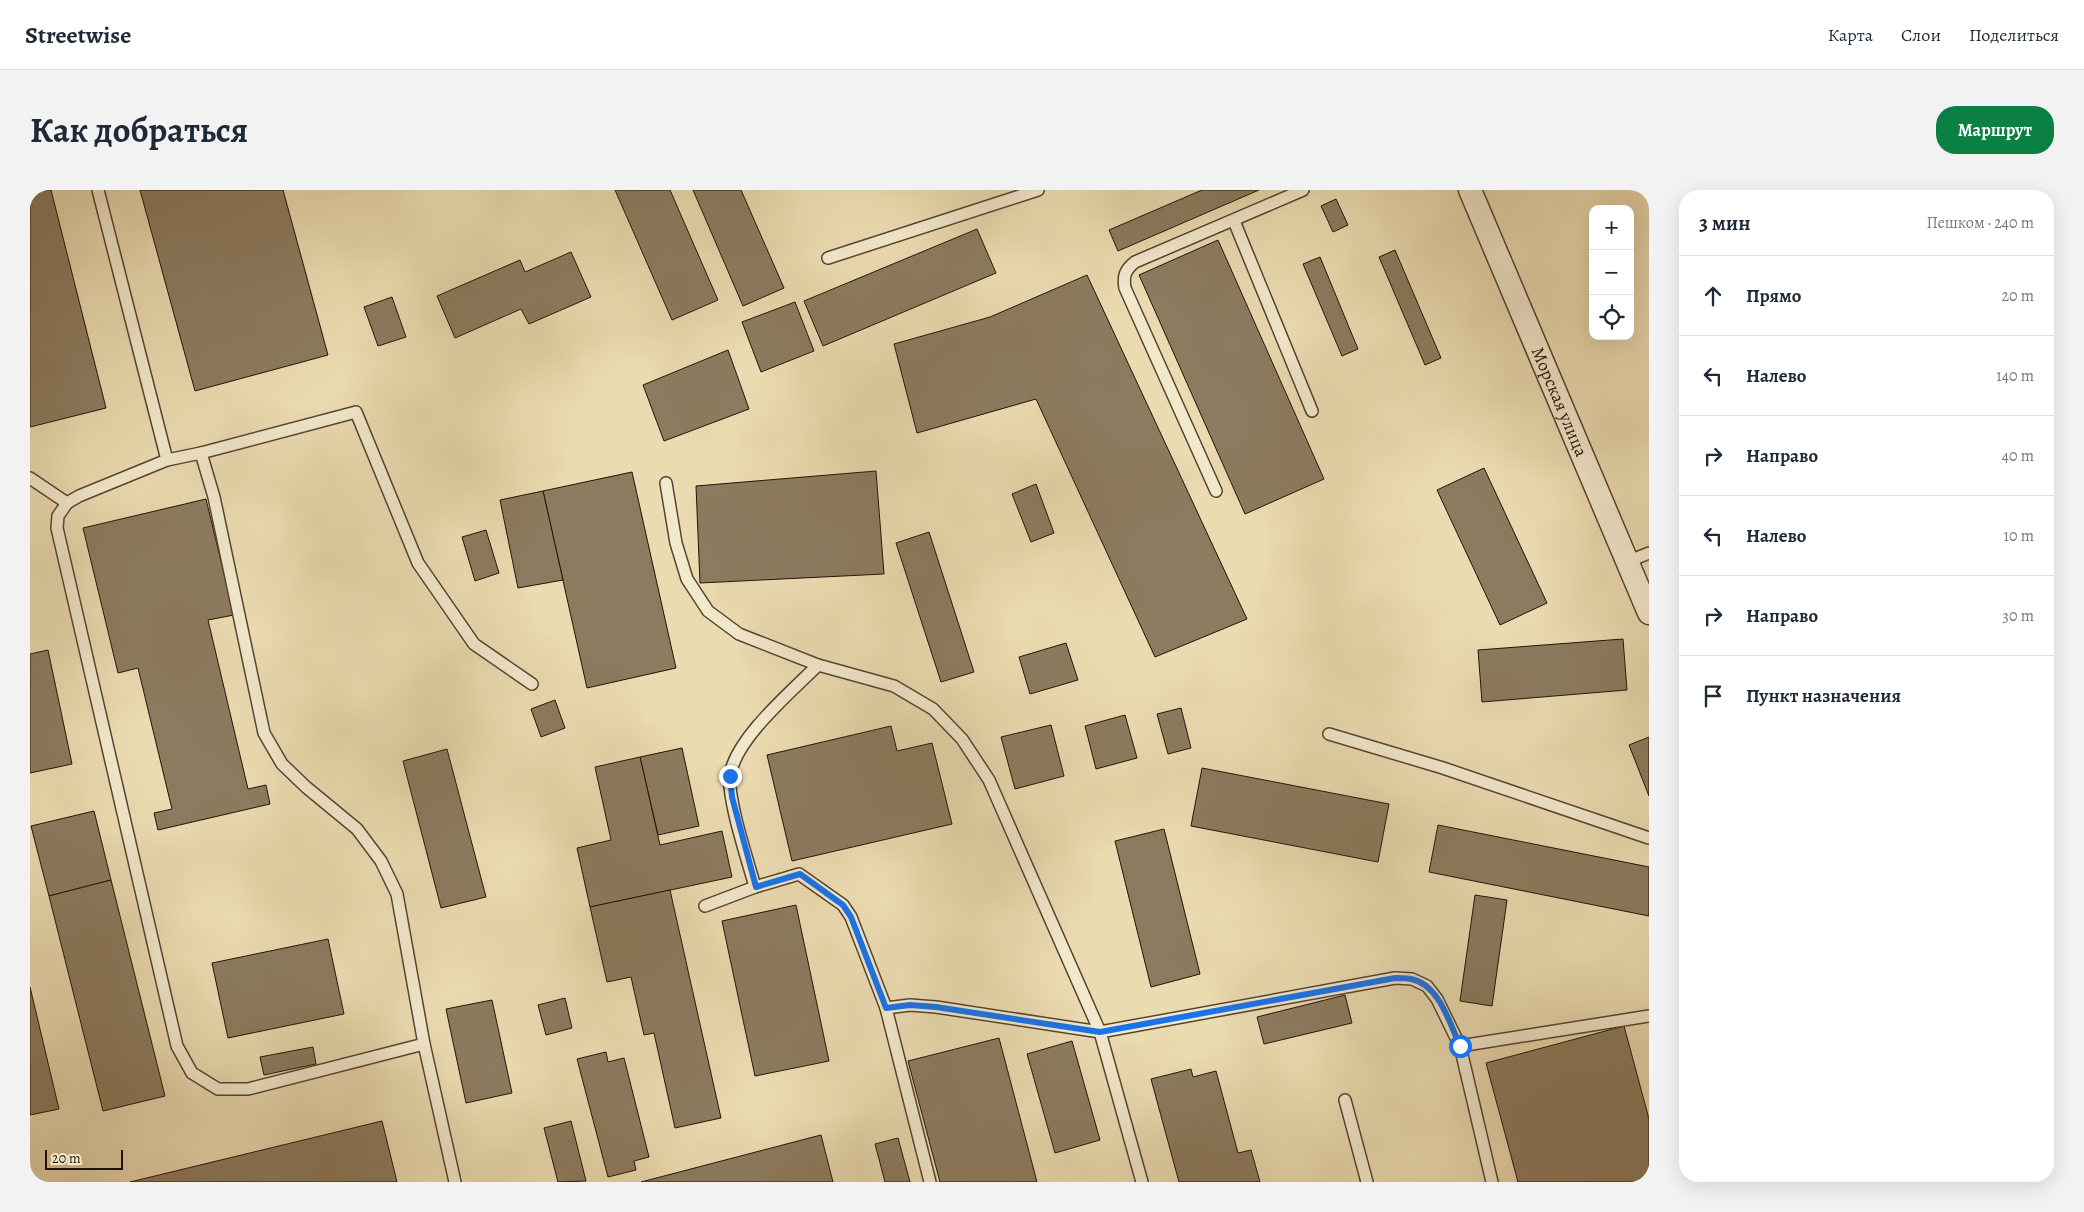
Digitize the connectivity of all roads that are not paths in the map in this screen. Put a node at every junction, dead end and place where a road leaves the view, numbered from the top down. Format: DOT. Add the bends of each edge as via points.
graph roads {
  1 [pos="98,190"];
  2 [pos="1038,190"];
  3 [pos="1303,190"];
  4 [pos="1470,190"];
  5 [pos="1234,221"];
  6 [pos="828,258"];
  7 [pos="1312,412"];
  8 [pos="201,453"];
  9 [pos="168,460"];
  10 [pos="30,478"];
  11 [pos="666,483"];
  12 [pos="1216,491"];
  13 [pos="67,503"];
  14 [pos="1639,557"];
  15 [pos="1649,612"];
  16 [pos="818,665"];
  17 [pos="532,684"];
  18 [pos="1329,734"];
  19 [pos="1649,838"];
  20 [pos="756,887"];
  21 [pos="705,906"];
  22 [pos="886,1008"];
  23 [pos="1649,1016"];
  24 [pos="1100,1032"];
  25 [pos="424,1044"];
  26 [pos="1460,1046"];
  27 [pos="1345,1100"];
  28 [pos="455,1182"];
  29 [pos="930,1182"];
  30 [pos="1142,1182"];
  31 [pos="1367,1182"];
  32 [pos="1492,1182"];
  1 -- 9 [label="lane"];
  2 -- 6 [label="lane"];
  3 -- 5 [label="lane"];
  4 -- 14 [label="street, Морская улица"];
  5 -- 7 [label="lane"];
  5 -- 12 [label="lane" via="1135,262 1127,268 1123,278 1124,288"];
  8 -- 9 [label="lane"];
  8 -- 17 [label="lane" via="356,412 418,563 474,644"];
  8 -- 25 [label="lane" via="214,497 264,733 282,764 356,829 380,861 397,894"];
  9 -- 13 [label="lane"];
  10 -- 13 [label="lane"];
  11 -- 16 [label="lane" via="676,543 687,579 708,611 739,634"];
  13 -- 25 [label="lane" via="58,516 57,528 177,1046 192,1072 218,1088 248,1089"];
  14 -- 15 [label="street, Морская улица"];
  16 -- 20 [label="lane" via="747,737 736,755 730,776 732,797"];
  16 -- 24 [label="lane" via="894,686 932,709 962,739 989,780"];
  18 -- 19 [label="lane" via="1443,768"];
  20 -- 21 [label="lane"];
  20 -- 22 [label="lane" via="800,874 843,905 851,917"];
  22 -- 24 [label="lane" via="910,1005 936,1007"];
  22 -- 29 [label="lane"];
  23 -- 26 [label="lane"];
  24 -- 26 [label="lane" via="1404,978 1427,986"];
  24 -- 30 [label="lane"];
  25 -- 28 [label="lane"];
  26 -- 32 [label="lane"];
  27 -- 31 [label="lane"];
}
